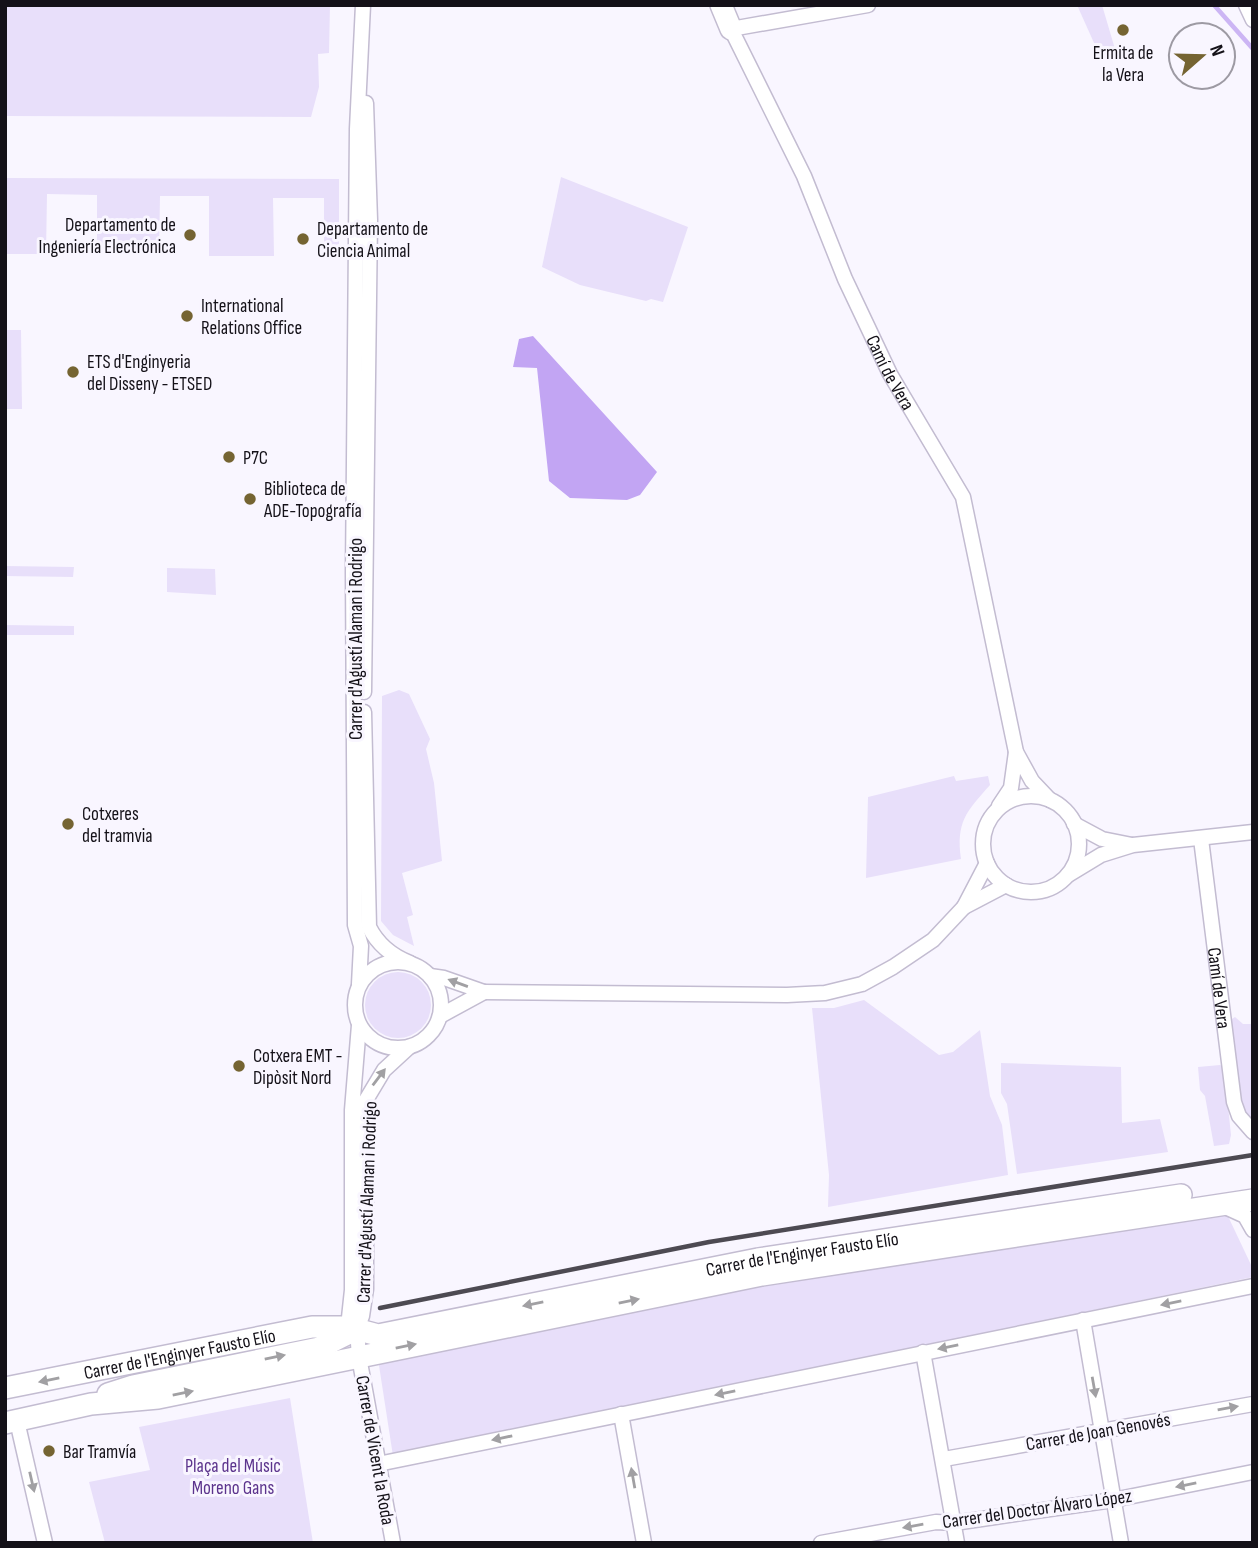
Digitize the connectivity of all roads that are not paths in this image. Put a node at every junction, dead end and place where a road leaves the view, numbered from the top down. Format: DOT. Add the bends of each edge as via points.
graph roads {
  1 [pos="363,5"];
  2 [pos="721,5"];
  3 [pos="868,5"];
  4 [pos="1246,5"];
  5 [pos="1253,20"];
  6 [pos="731,29"];
  7 [pos="362,58"];
  8 [pos="359,166"];
  9 [pos="368,378"];
  10 [pos="1016,752"];
  11 [pos="1050,800"];
  12 [pos="994,813"];
  13 [pos="1074,824"];
  14 [pos="1253,832"];
  15 [pos="1201,839"];
  16 [pos="1133,845"];
  17 [pos="987,863"];
  18 [pos="1067,876"];
  19 [pos="1006,885"];
  20 [pos="964,907"];
  21 [pos="410,963"];
  22 [pos="430,976"];
  23 [pos="359,984"];
  24 [pos="485,992"];
  25 [pos="440,1016"];
  26 [pos="359,1025"];
  27 [pos="409,1048"];
  28 [pos="1253,1132"];
  29 [pos="1253,1185"];
  30 [pos="1253,1200"];
  31 [pos="1211,1206"];
  32 [pos="1253,1230"];
  33 [pos="1252,1287"];
  34 [pos="1083,1320"];
  35 [pos="353,1328"];
  36 [pos="923,1352"];
  37 [pos="359,1357"];
  38 [pos="5,1388"];
  39 [pos="91,1404"];
  40 [pos="1253,1404"];
  41 [pos="621,1414"];
  42 [pos="11,1422"];
  43 [pos="1102,1431"];
  44 [pos="944,1459"];
  45 [pos="378,1464"];
  46 [pos="1253,1472"];
  47 [pos="1113,1500"];
  48 [pos="954,1523"];
  49 [pos="46,1543"];
  50 [pos="393,1543"];
  51 [pos="644,1543"];
  52 [pos="821,1543"];
  53 [pos="957,1543"];
  54 [pos="1121,1543"];
  1 -- 7 [label="street, Carrer d'Agustí Alaman i Rodrigo"];
  2 -- 6 [label="main road, Camí de Vera"];
  3 -- 6 [label="street"];
  4 -- 5 [label="street"];
  6 -- 10 [label="street, Camí de Vera" via="804,176 890,374 963,497"];
  7 -- 8 [label="street, Carrer d'Agustí Alaman i Rodrigo"];
  7 -- 9 [label="street, Carrer d'Agustí Alaman i Rodrigo" via="370,165"];
  8 -- 9 [label="street, Carrer d'Agustí Alaman i Rodrigo" via="364,184"];
  8 -- 23 [label="street, Carrer d'Agustí Alaman i Rodrigo" via="353,572"];
  9 -- 21 [label="street, Carrer d'Agustí Alaman i Rodrigo" via="367,913 375,939 396,958"];
  10 -- 11 [label="street, Camí de Vera" via="1032,781"];
  10 -- 12 [label="street, Camí de Vera" via="1011,788"];
  11 -- 12 [label="street" via="1020,797"];
  11 -- 13 [label="street"];
  12 -- 17 [label="street" via="984,837"];
  13 -- 16 [label="street" via="1102,839"];
  13 -- 18 [label="street" via="1078,851"];
  14 -- 15 [label="street"];
  15 -- 16 [label="street"];
  15 -- 28 [label="street, Camí de Vera" via="1234,1102"];
  16 -- 18 [label="street" via="1101,855"];
  17 -- 19 [label="street"];
  17 -- 20 [label="street"];
  18 -- 19 [label="street" via="1045,890 1032,892"];
  19 -- 20 [label="street"];
  20 -- 24 [label="street" via="933,940 893,967 862,984 825,993"];
  21 -- 22 [label="street"];
  21 -- 23 [label="street" via="387,963"];
  24 -- 22 [label="street, one-way"];
  22 -- 25 [label="street" via="440,995"];
  23 -- 26 [label="street" via="354,1004"];
  24 -- 25 [label="street"];
  25 -- 27 [label="street" via="429,1036"];
  26 -- 27 [label="street" via="374,1042"];
  26 -- 35 [label="street, Carrer d'Agustí Alaman i Rodrigo" via="352,1110"];
  35 -- 27 [label="street, Carrer d'Agustí Alaman i Rodrigo, one-way" via="362,1317 366,1289 366,1100 384,1070"];
  29 -- 35 [label="main road, Carrer de l'Enginyer Fausto Elío, one-way" via="758,1259 378,1335"];
  30 -- 31 [label="main road, Carrer de l'Enginyer Fausto Elío"];
  31 -- 32 [label="street, Carrer de l'Enginyer Fausto Elío" via="1237,1210"];
  37 -- 31 [label="main road, Carrer de l'Enginyer Fausto Elío, one-way" via="762,1275"];
  33 -- 34 [label="street, one-way"];
  34 -- 36 [label="street, one-way"];
  34 -- 43 [label="street, one-way"];
  35 -- 37 [label="street"];
  35 -- 38 [label="main road, Carrer de l'Enginyer Fausto Elío, one-way" via="312,1327"];
  39 -- 35 [label="main road, Carrer de l'Enginyer Fausto Elío, one-way" via="133,1386 319,1348"];
  36 -- 41 [label="street, one-way"];
  36 -- 44 [label="street"];
  39 -- 37 [label="main road, Carrer de l'Enginyer Fausto Elío, one-way" via="158,1398"];
  37 -- 45 [label="street, Carrer de Vicent la Roda"];
  39 -- 42 [label="main road, Carrer de l'Enginyer Fausto Elío"];
  43 -- 40 [label="street, Carrer de Joan Genovés, one-way"];
  41 -- 45 [label="street, one-way"];
  51 -- 41 [label="street, one-way"];
  42 -- 49 [label="street, one-way"];
  43 -- 44 [label="street, Carrer de Joan Genovés"];
  43 -- 47 [label="street"];
  44 -- 48 [label="street"];
  45 -- 50 [label="street, Carrer de Vicent la Roda"];
  46 -- 47 [label="street, Carrer del Doctor Álvaro López, one-way"];
  47 -- 48 [label="street, Carrer del Doctor Álvaro López"];
  47 -- 54 [label="street"];
  48 -- 52 [label="street, Carrer del Doctor Álvaro López, one-way" via="936,1522"];
  48 -- 53 [label="street"];
}
